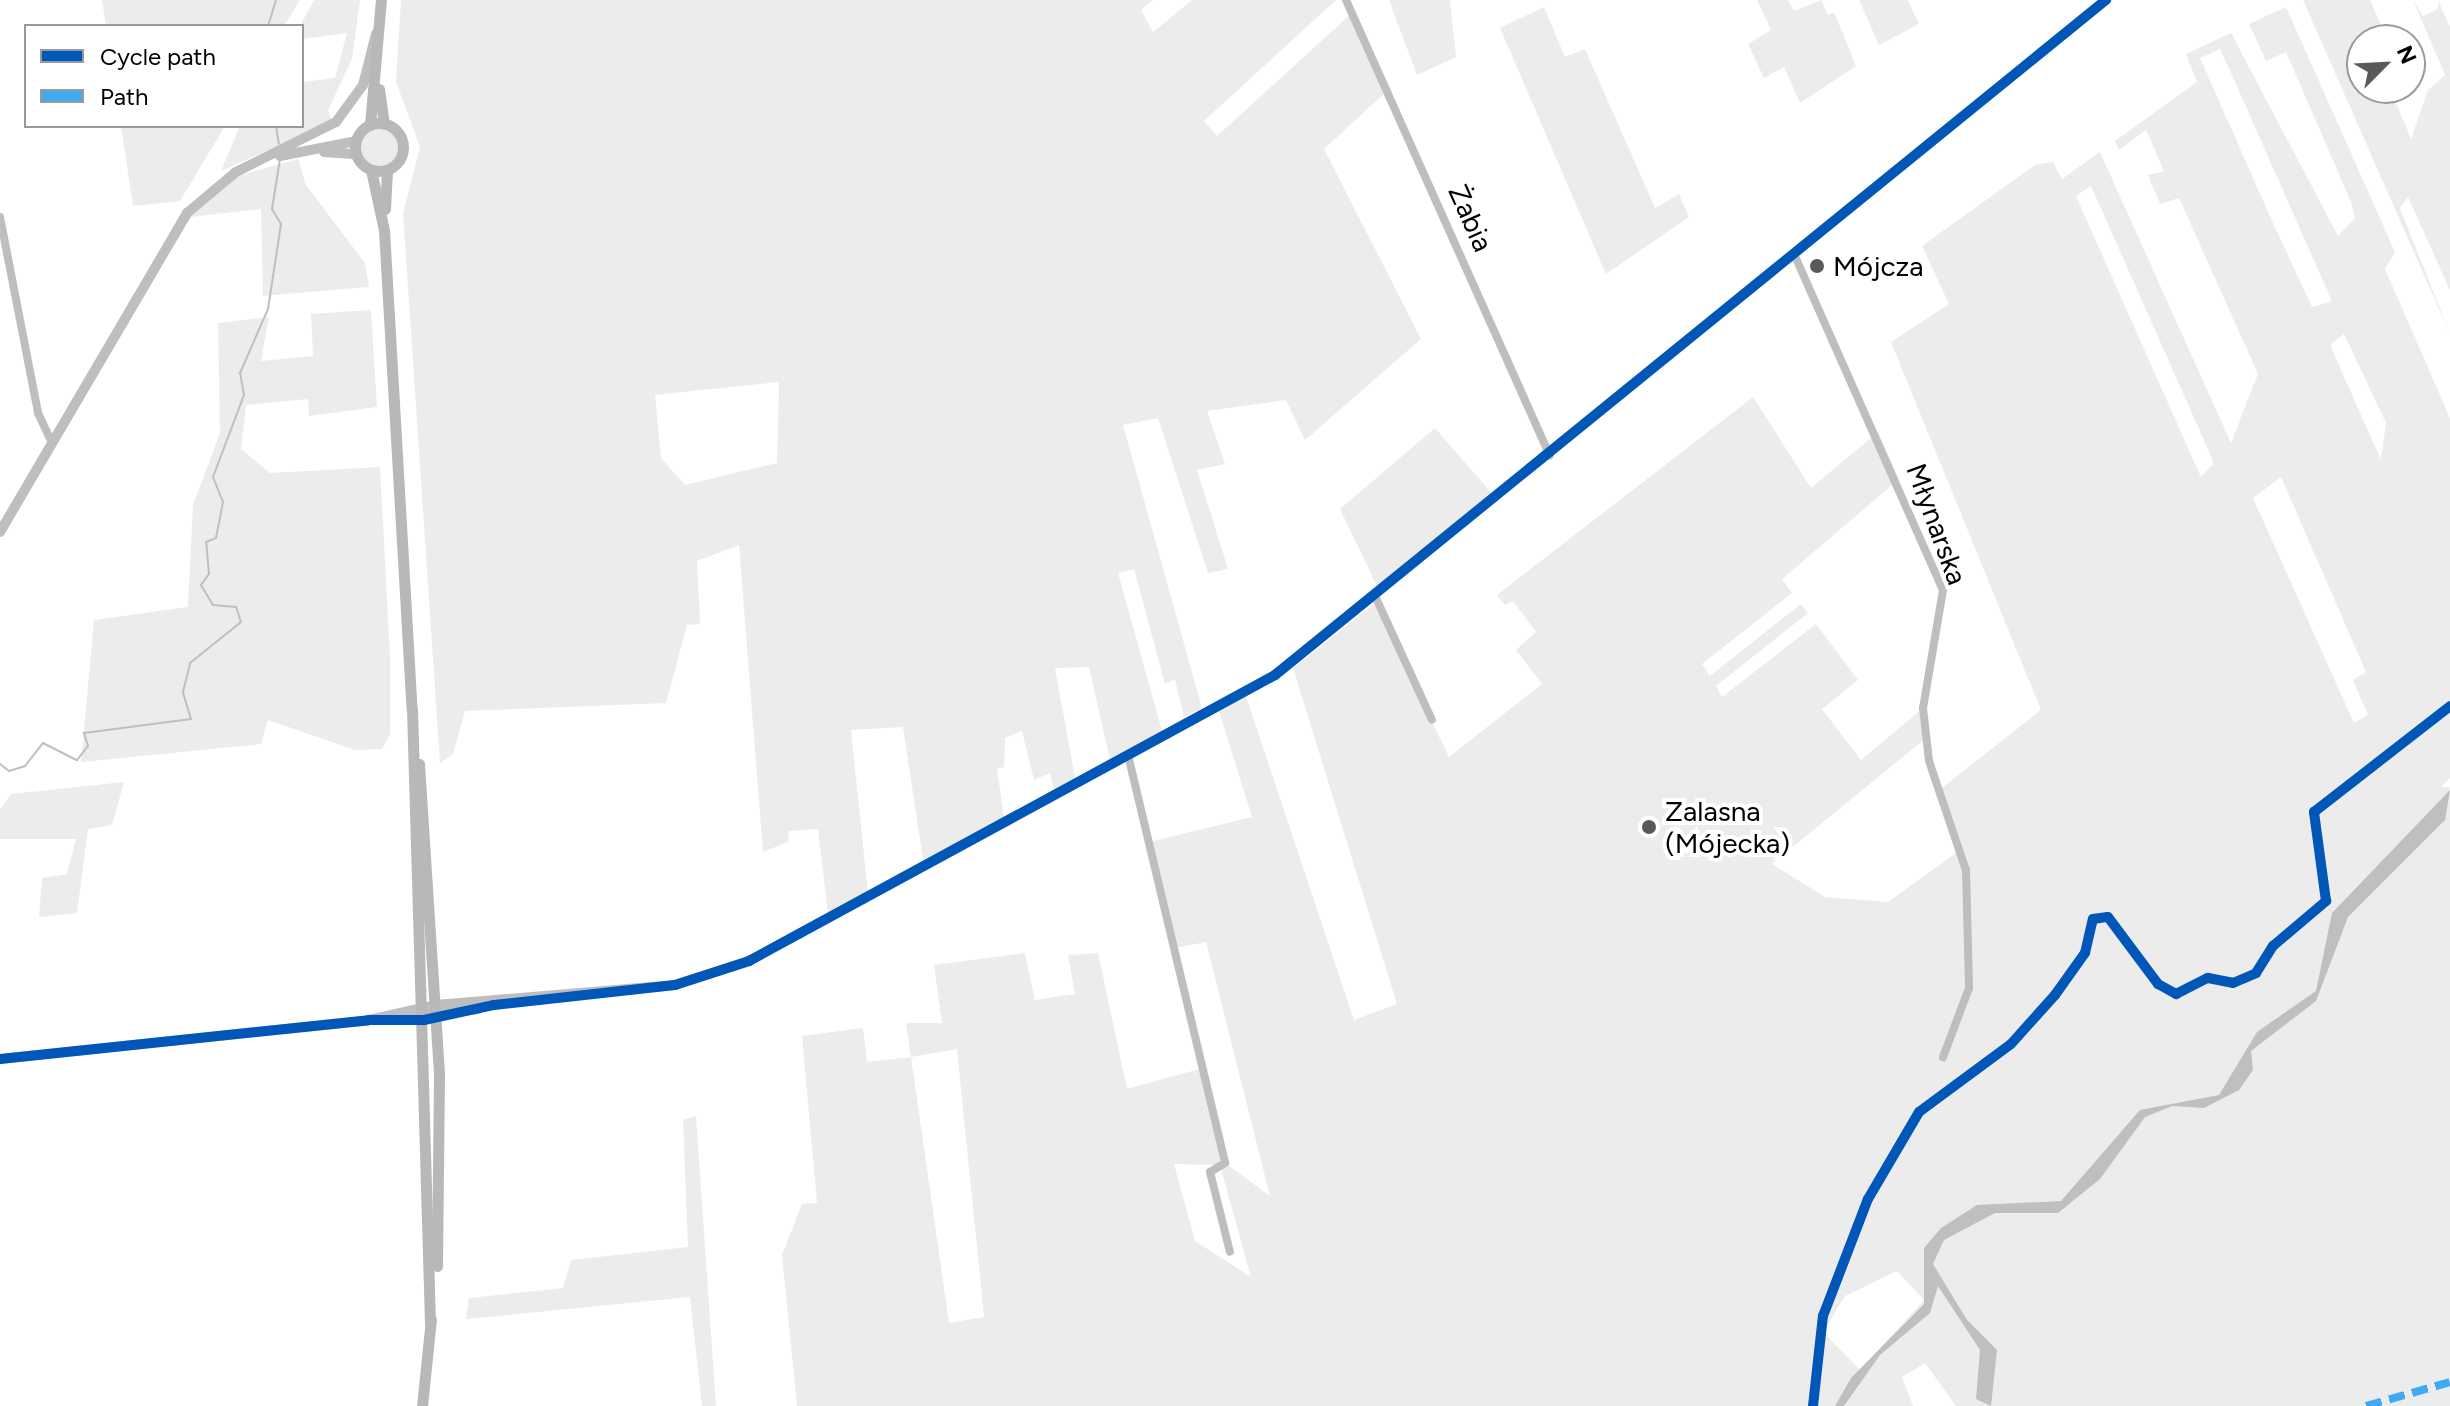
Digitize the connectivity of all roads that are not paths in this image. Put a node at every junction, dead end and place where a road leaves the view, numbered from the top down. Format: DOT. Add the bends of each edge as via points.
graph roads {
  1 [pos="381,0"];
  2 [pos="1346,0"];
  3 [pos="2106,0"];
  4 [pos="379,25"];
  5 [pos="376,63"];
  6 [pos="384,124"];
  7 [pos="370,125"];
  8 [pos="356,141"];
  9 [pos="314,151"];
  10 [pos="280,154"];
  11 [pos="356,154"];
  12 [pos="371,170"];
  13 [pos="387,170"];
  14 [pos="0,217"];
  15 [pos="384,230"];
  16 [pos="1794,254"];
  17 [pos="51,441"];
  18 [pos="1550,455"];
  19 [pos="0,532"];
  20 [pos="1375,596"];
  21 [pos="1432,720"];
  22 [pos="1128,755"];
  23 [pos="494,1005"];
  24 [pos="430,1006"];
  25 [pos="430,1019"];
  26 [pos="369,1020"];
  27 [pos="1943,1057"];
  28 [pos="0,1059"];
  29 [pos="1230,1252"];
  30 [pos="422,1406"];
  1 -- 4 [label="main road"];
  2 -- 18 [label="street, Żabia"];
  3 -- 16 [label="street"];
  4 -- 5 [label="main road"];
  4 -- 10 [label="street" via="352,105 324,132"];
  5 -- 6 [label="main road"];
  5 -- 7 [label="main road"];
  6 -- 7 [label="main road"];
  6 -- 13 [label="main road" via="403,146"];
  7 -- 8 [label="main road"];
  8 -- 9 [label="street"];
  8 -- 11 [label="main road"];
  9 -- 10 [label="street"];
  9 -- 11 [label="street"];
  10 -- 17 [label="street" via="256,163 187,213"];
  11 -- 12 [label="main road"];
  12 -- 13 [label="main road"];
  12 -- 15 [label="main road"];
  13 -- 15 [label="main road"];
  14 -- 17 [label="street" via="38,413"];
  15 -- 24 [label="main road"];
  16 -- 18 [label="street"];
  16 -- 27 [label="street, Młynarska" via="1943,590 1923,708 1929,761 1966,870 1969,988"];
  17 -- 19 [label="street"];
  18 -- 20 [label="street"];
  20 -- 21 [label="street"];
  20 -- 22 [label="street" via="1275,675"];
  22 -- 23 [label="street" via="737,967 675,985"];
  22 -- 29 [label="street" via="1225,1163 1210,1172"];
  23 -- 24 [label="street"];
  23 -- 25 [label="street"];
  24 -- 25 [label="main road"];
  24 -- 26 [label="street"];
  25 -- 26 [label="street"];
  25 -- 30 [label="main road" via="440,1207"];
  26 -- 28 [label="street"];
}
